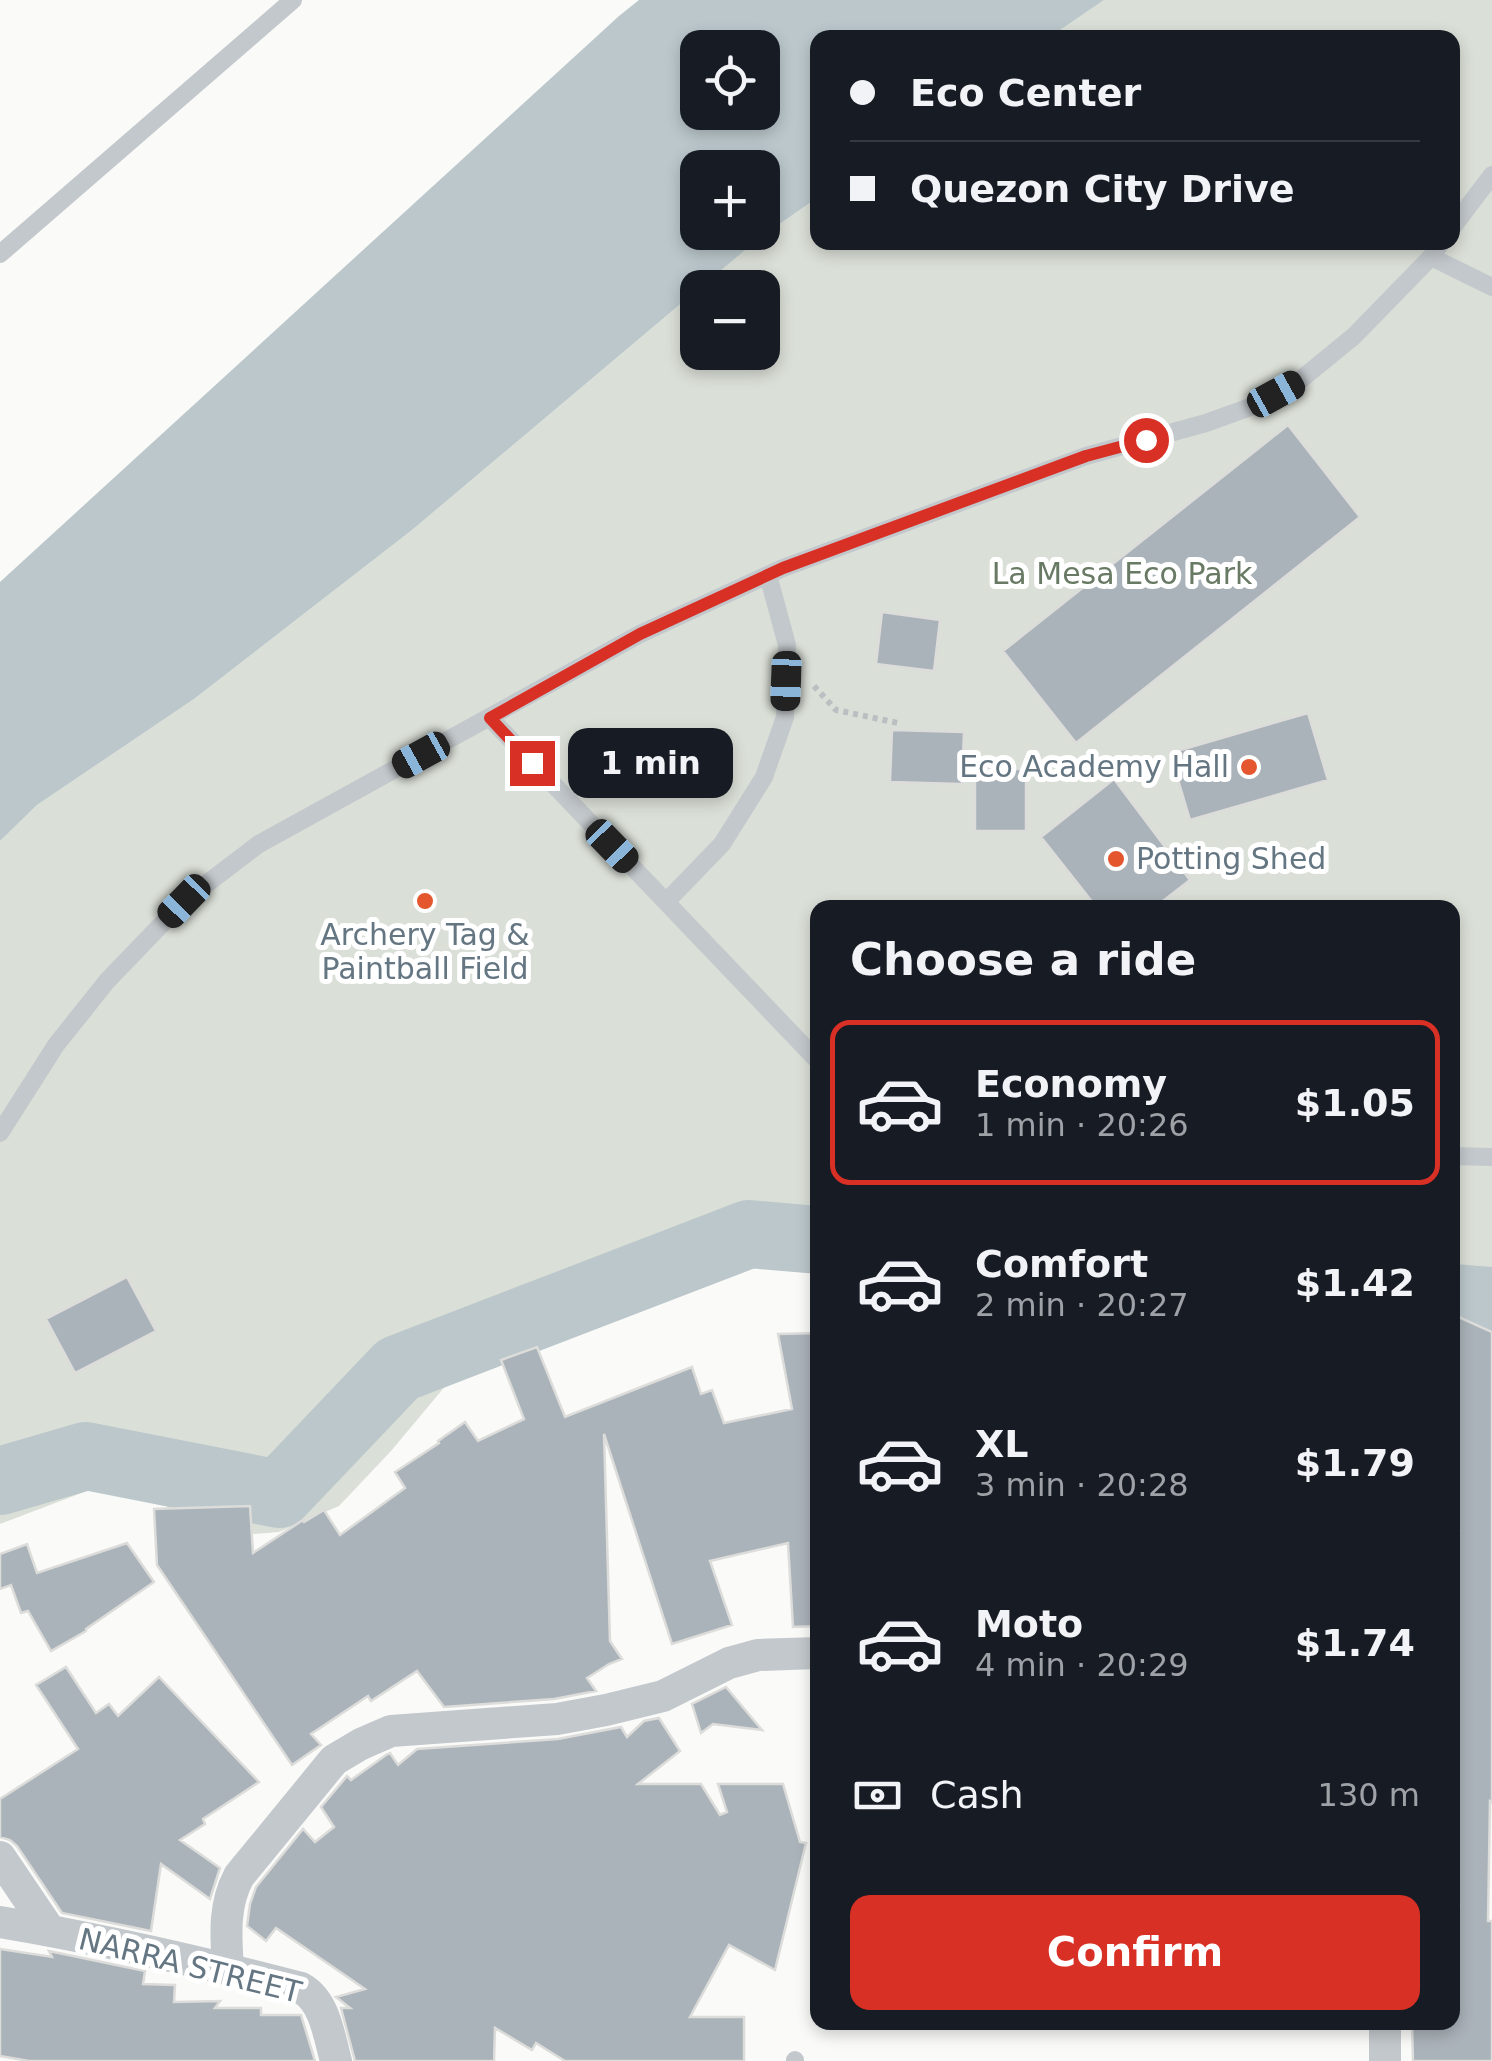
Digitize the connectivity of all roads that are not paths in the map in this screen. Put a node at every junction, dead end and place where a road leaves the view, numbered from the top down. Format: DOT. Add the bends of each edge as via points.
graph roads {
  1 [pos="293,0"];
  2 [pos="1492,176"];
  3 [pos="1460,218"];
  4 [pos="1436,250"];
  5 [pos="0,254"];
  6 [pos="1492,286"];
  7 [pos="768,576"];
  8 [pos="490,718"];
  9 [pos="666,902"];
  10 [pos="810,1053"];
  11 [pos="0,1132"];
  12 [pos="1460,1156"];
  13 [pos="1492,1158"];
  14 [pos="810,1653"];
  15 [pos="0,1857"];
  16 [pos="0,1922"];
  17 [pos="50,1930"];
  18 [pos="228,1969"];
  19 [pos="1384,2030"];
  20 [pos="336,2061"];
  21 [pos="1384,2061"];
  1 -- 5 [label="lane"];
  2 -- 3 [label="lane"];
  4 -- 6 [label="lane"];
  4 -- 7 [label="lane" via="1354,336 1299,381 1253,406 1086,456"];
  7 -- 8 [label="lane" via="640,634"];
  7 -- 9 [label="lane" via="787,645 785,717 764,777 722,844"];
  8 -- 9 [label="lane"];
  8 -- 11 [label="lane" via="259,844 184,901 56,1045"];
  9 -- 10 [label="lane"];
  12 -- 13 [label="lane"];
  14 -- 18 [label="street" via="758,1655 662,1696 606,1710 391,1731 361,1744 334,1760 239,1876 227,1911"];
  15 -- 17 [label="street"];
  16 -- 17 [label="street, NARRA STREET"];
  17 -- 18 [label="street, NARRA STREET"];
  18 -- 20 [label="street, NARRA STREET" via="311,1993"];
  19 -- 21 [label="street"];
}
